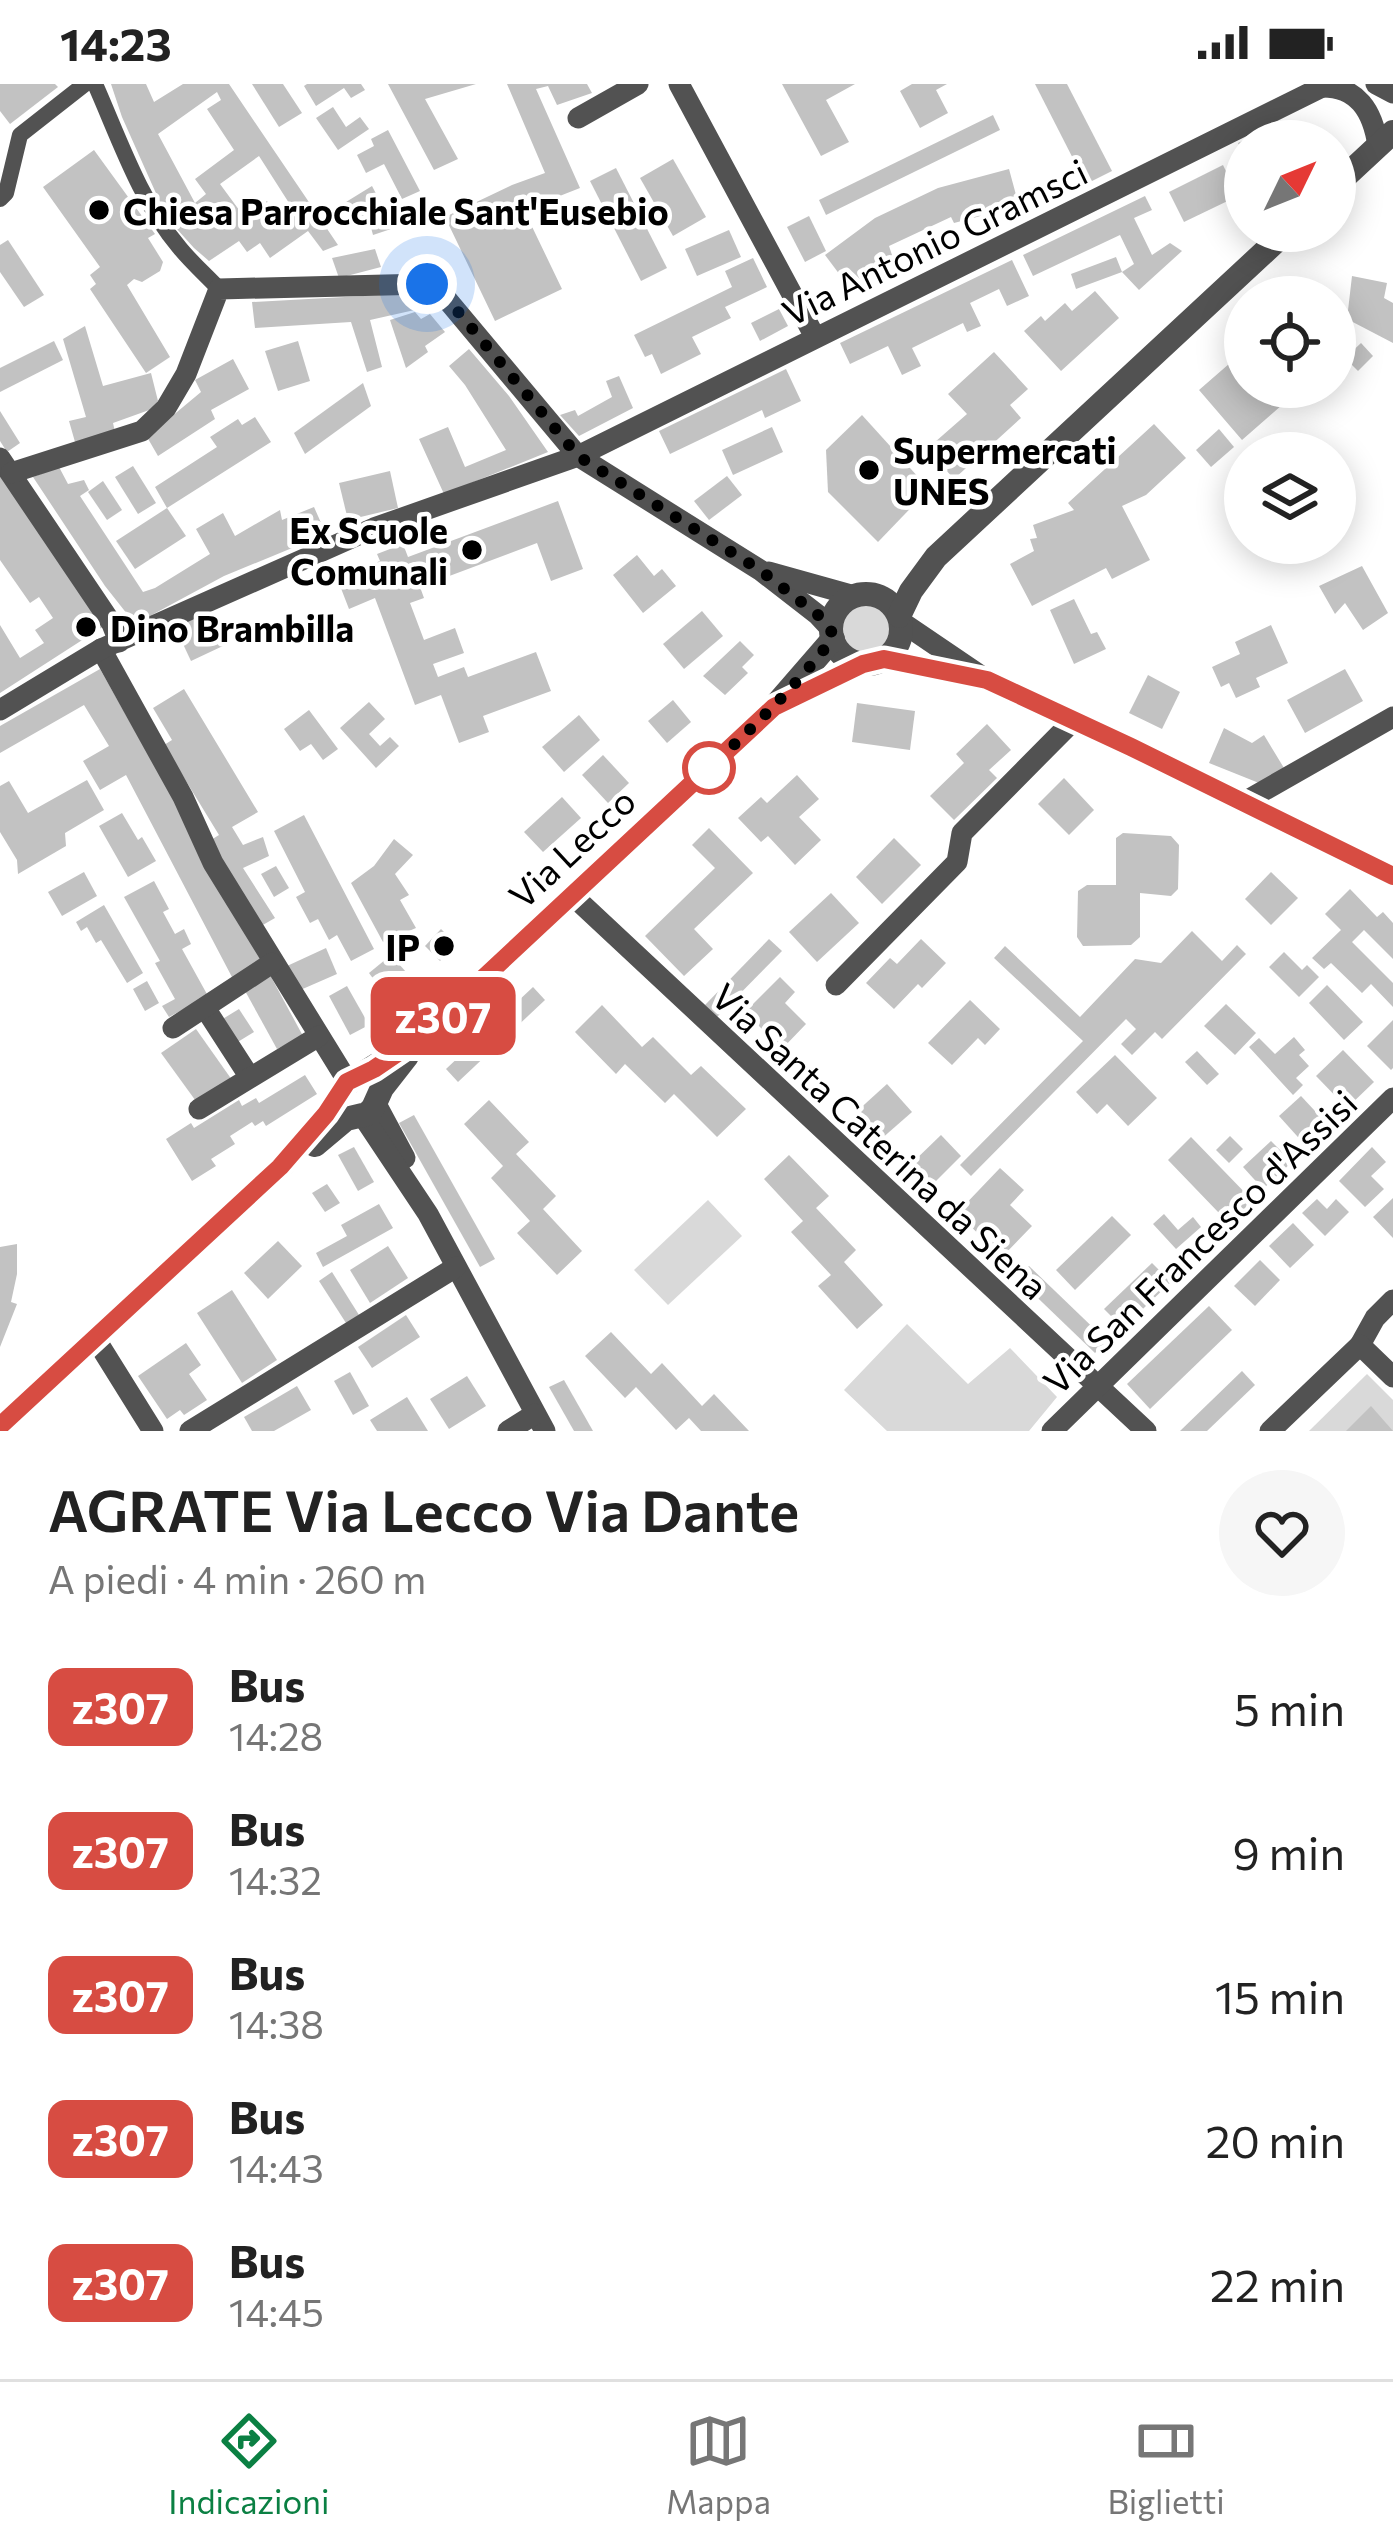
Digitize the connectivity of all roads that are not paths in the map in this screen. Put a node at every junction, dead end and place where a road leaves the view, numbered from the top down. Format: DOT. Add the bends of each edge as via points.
graph roads {
  1 [pos="86,84"];
  2 [pos="95,84"];
  3 [pos="638,84"];
  4 [pos="679,84"];
  5 [pos="1376,84"];
  6 [pos="1324,85"];
  7 [pos="1393,93"];
  8 [pos="578,118"];
  9 [pos="1386,139"];
  10 [pos="1356,167"];
  11 [pos="4,184"];
  12 [pos="1264,252"];
  13 [pos="219,289"];
  14 [pos="814,337"];
  15 [pos="578,456"];
  16 [pos="5,466"];
  17 [pos="936,557"];
  18 [pos="760,570"];
  19 [pos="859,595"];
  20 [pos="900,619"];
  21 [pos="832,634"];
  22 [pos="110,645"];
  23 [pos="874,662"];
  24 [pos="987,680"];
  25 [pos="774,707"];
  26 [pos="0,710"];
  27 [pos="1393,717"];
  28 [pos="1073,721"];
  29 [pos="1244,802"];
  30 [pos="1393,876"];
  31 [pos="572,895"];
  32 [pos="272,963"];
  33 [pos="836,986"];
  34 [pos="205,1008"];
  35 [pos="173,1028"];
  36 [pos="319,1036"];
  37 [pos="418,1039"];
  38 [pos="250,1076"];
  39 [pos="349,1085"];
  40 [pos="1393,1098"];
  41 [pos="199,1108"];
  42 [pos="368,1108"];
  43 [pos="280,1167"];
  44 [pos="457,1267"];
  45 [pos="1393,1300"];
  46 [pos="94,1338"];
  47 [pos="1360,1345"];
  48 [pos="1393,1378"];
  49 [pos="1098,1387"];
  50 [pos="540,1422"];
  51 [pos="0,1426"];
  52 [pos="153,1431"];
  53 [pos="190,1431"];
  54 [pos="508,1431"];
  55 [pos="1052,1431"];
  56 [pos="1146,1431"];
  57 [pos="1270,1431"];
  1 -- 11 [label="street" via="20,135"];
  2 -- 13 [label="street" via="161,220"];
  3 -- 8 [label="street"];
  4 -- 14 [label="street"];
  5 -- 7 [label="street"];
  6 -- 9 [label="street, Via Antonio Gramsci" via="1358,100"];
  6 -- 14 [label="street, Via Antonio Gramsci"];
  9 -- 10 [label="street"];
  12 -- 17 [label="street"];
  13 -- 15 [label="street" via="440,290"];
  13 -- 16 [label="street" via="186,374 142,431"];
  14 -- 15 [label="street, Via Antonio Gramsci"];
  15 -- 18 [label="street"];
  15 -- 22 [label="street, Via Antonio Gramsci" via="374,528"];
  16 -- 22 [label="street" via="112,624"];
  17 -- 19 [label="street"];
  17 -- 20 [label="street"];
  18 -- 19 [label="street"];
  18 -- 21 [label="street"];
  19 -- 20 [label="street" via="888,602"];
  19 -- 21 [label="street" via="836,611"];
  20 -- 23 [label="street" via="899,641"];
  20 -- 24 [label="street"];
  21 -- 23 [label="street" via="841,654"];
  21 -- 25 [label="street, Via Lecco"];
  22 -- 26 [label="street, Via Antonio Gramsci"];
  22 -- 32 [label="street" via="213,863"];
  23 -- 24 [label="street"];
  23 -- 25 [label="street, Via Lecco"];
  24 -- 28 [label="street"];
  25 -- 31 [label="street, Via Lecco"];
  27 -- 29 [label="street"];
  28 -- 29 [label="street"];
  28 -- 33 [label="street" via="962,833 957,862"];
  29 -- 30 [label="street"];
  31 -- 37 [label="street, Via Lecco"];
  31 -- 49 [label="street, Via Santa Caterina da Siena"];
  32 -- 34 [label="street"];
  32 -- 36 [label="street"];
  34 -- 35 [label="street"];
  34 -- 38 [label="street"];
  36 -- 38 [label="street"];
  36 -- 39 [label="street"];
  37 -- 39 [label="street, Via Lecco"];
  37 -- 42 [label="street, Via Lecco"];
  38 -- 41 [label="street"];
  39 -- 42 [label="street" via="344,1107"];
  39 -- 43 [label="street, Via Lecco"];
  40 -- 49 [label="street, Via San Francesco d'Assisi"];
  42 -- 43 [label="street, Via Lecco"];
  42 -- 44 [label="street"];
  43 -- 46 [label="street, Via Lecco"];
  44 -- 50 [label="street"];
  44 -- 53 [label="street"];
  45 -- 47 [label="street"];
  46 -- 51 [label="street, Via Lecco"];
  46 -- 52 [label="street"];
  47 -- 48 [label="street"];
  47 -- 57 [label="street"];
  49 -- 55 [label="street, Via San Francesco d'Assisi"];
  49 -- 56 [label="street, Via Santa Caterina da Siena"];
  50 -- 54 [label="street"];
}
